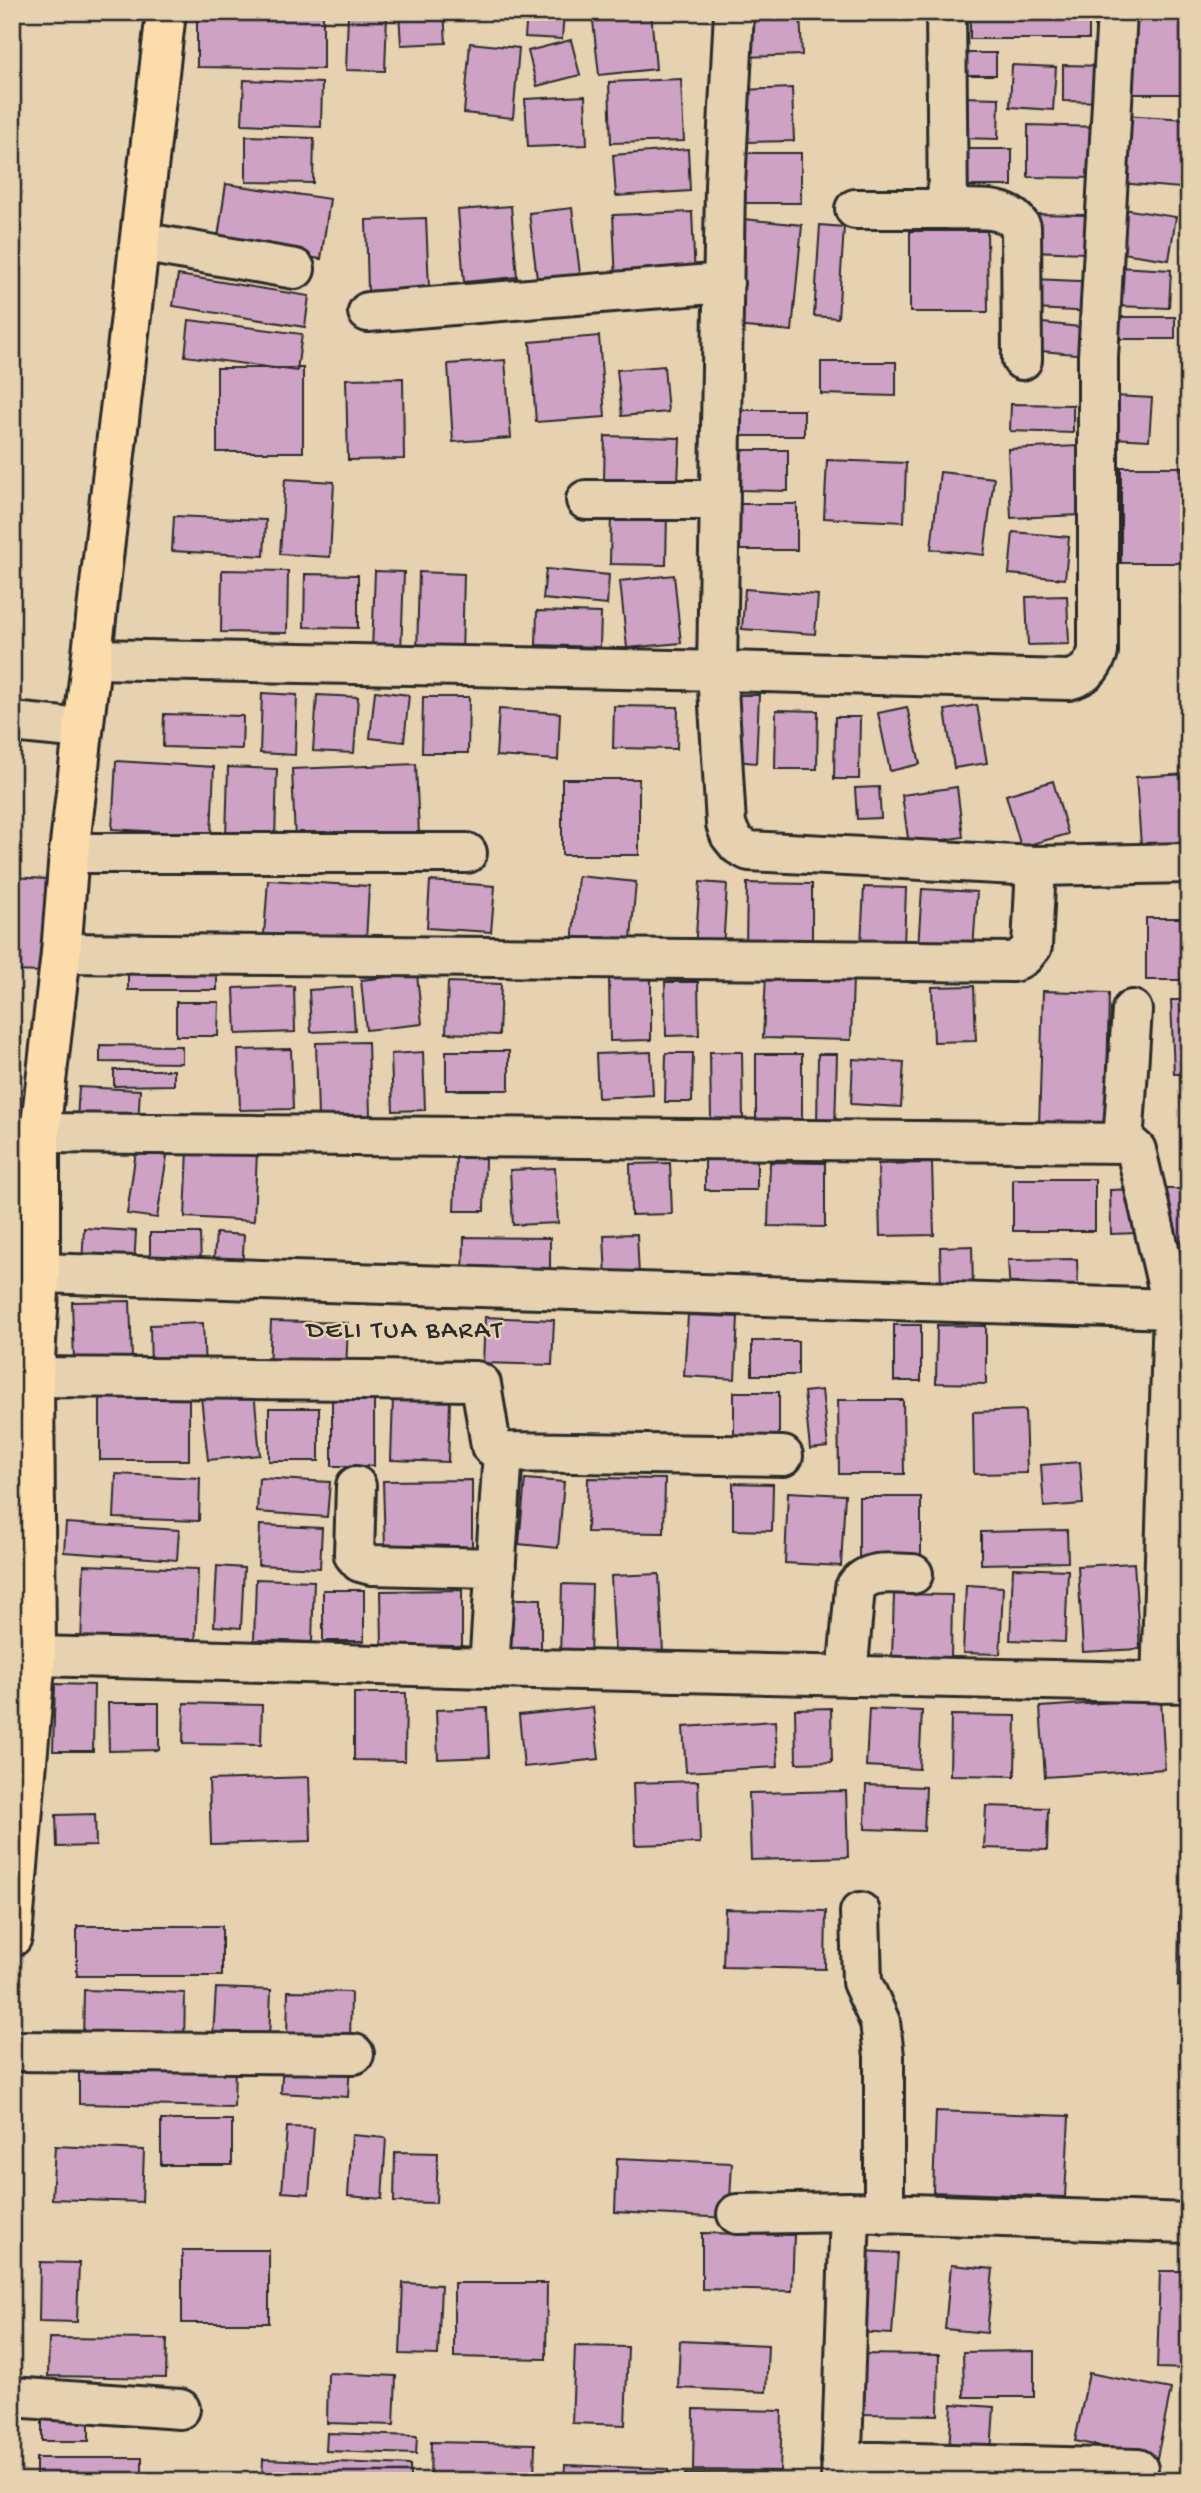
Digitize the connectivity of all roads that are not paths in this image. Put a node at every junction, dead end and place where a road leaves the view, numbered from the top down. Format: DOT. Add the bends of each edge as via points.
graph roads {
  1 [pos="166,12"];
  2 [pos="734,12"];
  3 [pos="946,12"];
  4 [pos="1117,12"];
  5 [pos="855,209"];
  6 [pos="948,209"];
  7 [pos="140,242"];
  8 [pos="295,270"];
  9 [pos="724,284"];
  10 [pos="368,312"];
  11 [pos="1022,360"];
  12 [pos="586,500"];
  13 [pos="720,500"];
  14 [pos="92,659"];
  15 [pos="717,671"];
  16 [pos="12,722"];
  17 [pos="83,729"];
  18 [pos="69,853"];
  19 [pos="467,853"];
  20 [pos="1189,863"];
  21 [pos="1037,866"];
  22 [pos="61,953"];
  23 [pos="1132,1010"];
  24 [pos="40,1132"];
  25 [pos="1123,1143"];
  26 [pos="40,1273"];
  27 [pos="1173,1309"];
  28 [pos="34,1377"];
  29 [pos="503,1452"];
  30 [pos="783,1456"];
  31 [pos="356,1486"];
  32 [pos="24,1528"];
  33 [pos="496,1568"];
  34 [pos="913,1574"];
  35 [pos="36,1656"];
  36 [pos="489,1668"];
  37 [pos="847,1676"];
  38 [pos="1175,1683"];
  39 [pos="860,1912"];
  40 [pos="12,1937"];
  41 [pos="12,2051"];
  42 [pos="354,2054"];
  43 [pos="867,2213"];
  44 [pos="737,2214"];
  45 [pos="1189,2223"];
  46 [pos="12,2397"];
  47 [pos="180,2409"];
  48 [pos="1138,2469"];
  49 [pos="841,2471"];
  1 -- 7 [label="main road"];
  2 -- 9 [label="street"];
  3 -- 6 [label="street"];
  4 -- 15 [label="street" via="1098,357 1098,652 1094,663 1068,680"];
  5 -- 6 [label="street"];
  6 -- 11 [label="street" via="1002,213 1021,227"];
  7 -- 8 [label="street"];
  7 -- 14 [label="main road"];
  9 -- 10 [label="street"];
  9 -- 13 [label="street"];
  12 -- 13 [label="street"];
  13 -- 15 [label="street"];
  14 -- 15 [label="street"];
  14 -- 17 [label="main road"];
  15 -- 21 [label="street" via="726,824 738,845 749,851"];
  16 -- 17 [label="street"];
  17 -- 18 [label="main road"];
  18 -- 19 [label="street"];
  18 -- 22 [label="main road"];
  20 -- 21 [label="street"];
  21 -- 22 [label="street" via="1032,946 1013,962"];
  22 -- 24 [label="main road"];
  23 -- 25 [label="street"];
  24 -- 25 [label="street"];
  24 -- 26 [label="main road"];
  25 -- 27 [label="street" via="1136,1150"];
  26 -- 27 [label="street"];
  26 -- 28 [label="main road"];
  27 -- 38 [label="street"];
  28 -- 29 [label="street" via="476,1381 481,1384 491,1446"];
  28 -- 32 [label="main road"];
  29 -- 30 [label="street"];
  29 -- 33 [label="street"];
  31 -- 33 [label="street" via="354,1555 360,1562"];
  32 -- 35 [label="main road"];
  33 -- 36 [label="street"];
  34 -- 37 [label="street" via="871,1574 855,1588"];
  35 -- 36 [label="street"];
  35 -- 40 [label="main road"];
  36 -- 37 [label="street"];
  37 -- 38 [label="street"];
  39 -- 43 [label="street" via="862,1982 880,2022 884,2056"];
  41 -- 42 [label="street"];
  43 -- 44 [label="street"];
  43 -- 45 [label="street"];
  43 -- 49 [label="street"];
  46 -- 47 [label="street"];
  48 -- 49 [label="street"];
}
